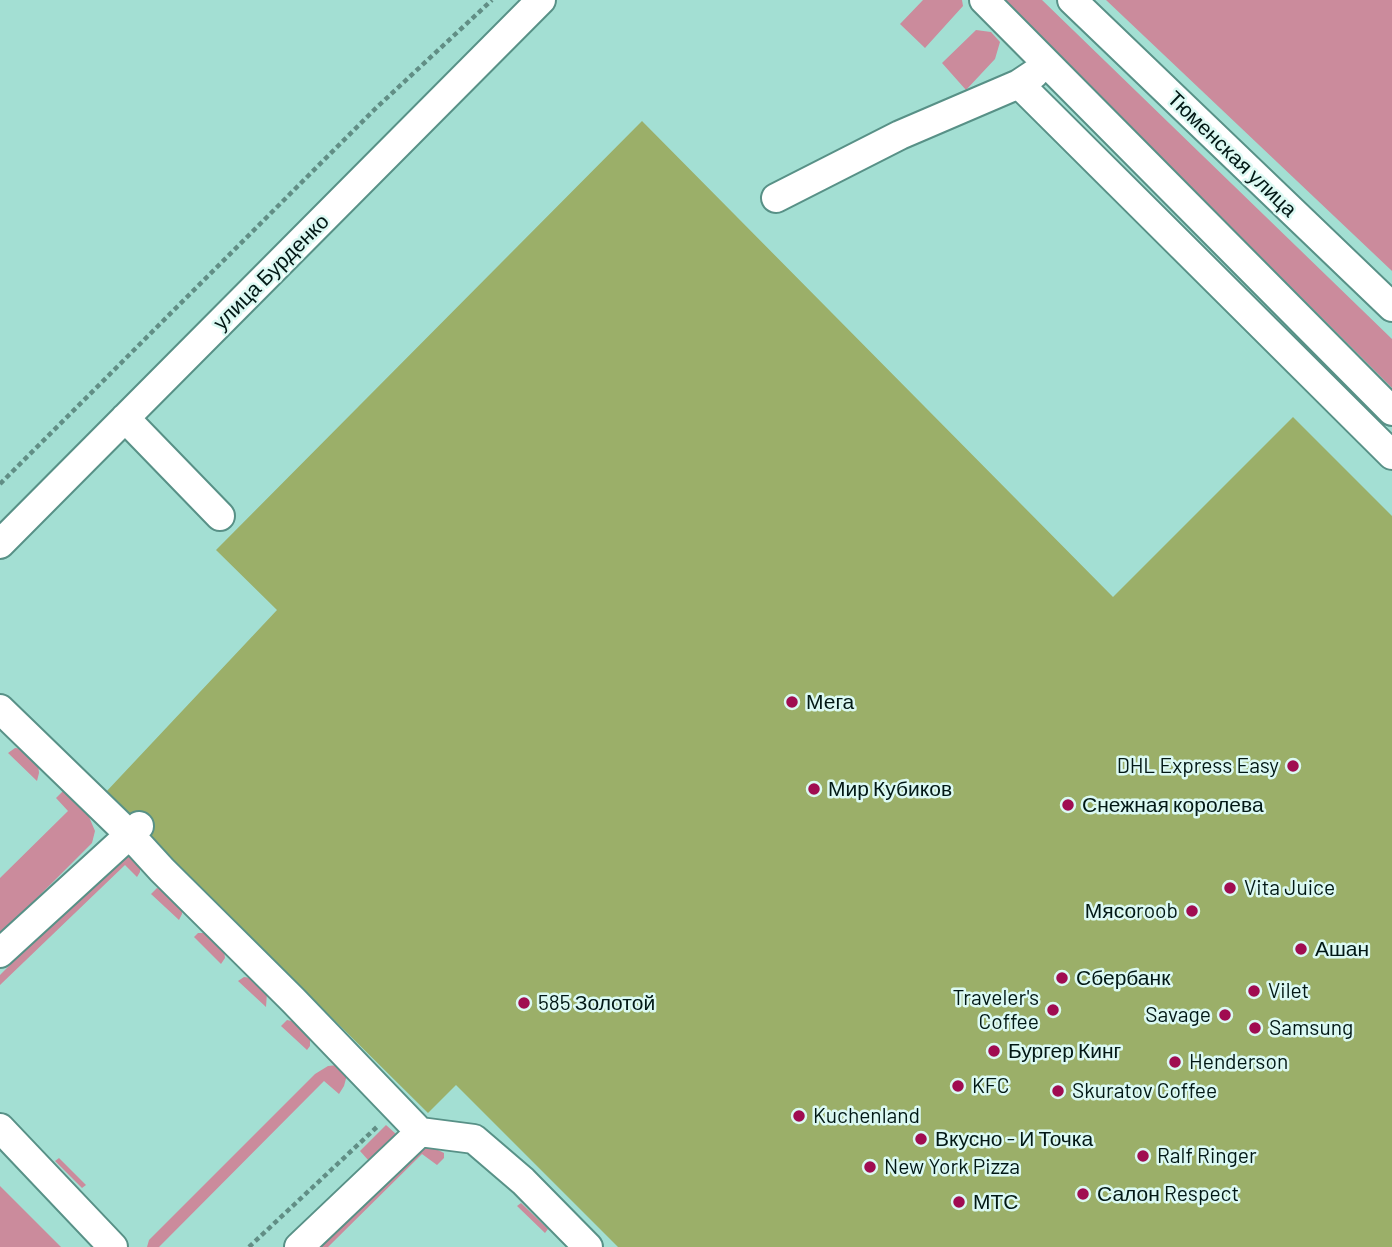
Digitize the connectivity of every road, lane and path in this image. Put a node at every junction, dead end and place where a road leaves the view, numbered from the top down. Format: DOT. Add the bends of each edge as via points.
graph roads {
  1 [pos="492,0"];
  2 [pos="541,0"];
  3 [pos="984,0"];
  4 [pos="1072,0"];
  5 [pos="1048,65"];
  6 [pos="1019,84"];
  7 [pos="776,198"];
  8 [pos="1392,307"];
  9 [pos="1392,411"];
  10 [pos="125,418"];
  11 [pos="1392,455"];
  12 [pos="0,484"];
  13 [pos="220,516"];
  14 [pos="0,544"];
  15 [pos="0,709"];
  16 [pos="135,831"];
  17 [pos="0,953"];
  18 [pos="398,1108"];
  19 [pos="0,1128"];
  20 [pos="420,1132"];
  21 [pos="113,1247"];
  22 [pos="249,1247"];
  23 [pos="299,1247"];
  24 [pos="588,1247"];
  1 -- 12 [label="path" via="365,119"];
  2 -- 10 [label="street, улица Бурденко"];
  3 -- 5 [label="street"];
  4 -- 8 [label="street, Тюменская улица"];
  5 -- 6 [label="street"];
  5 -- 9 [label="street"];
  6 -- 7 [label="street" via="900,135"];
  6 -- 11 [label="street"];
  10 -- 13 [label="street"];
  10 -- 14 [label="street, улица Бурденко"];
  15 -- 16 [label="street"];
  16 -- 17 [label="street"];
  16 -- 18 [label="street" via="162,870"];
  18 -- 20 [label="street"];
  18 -- 22 [label="path"];
  19 -- 21 [label="street"];
  20 -- 23 [label="street"];
  20 -- 24 [label="street" via="474,1139"];
}
